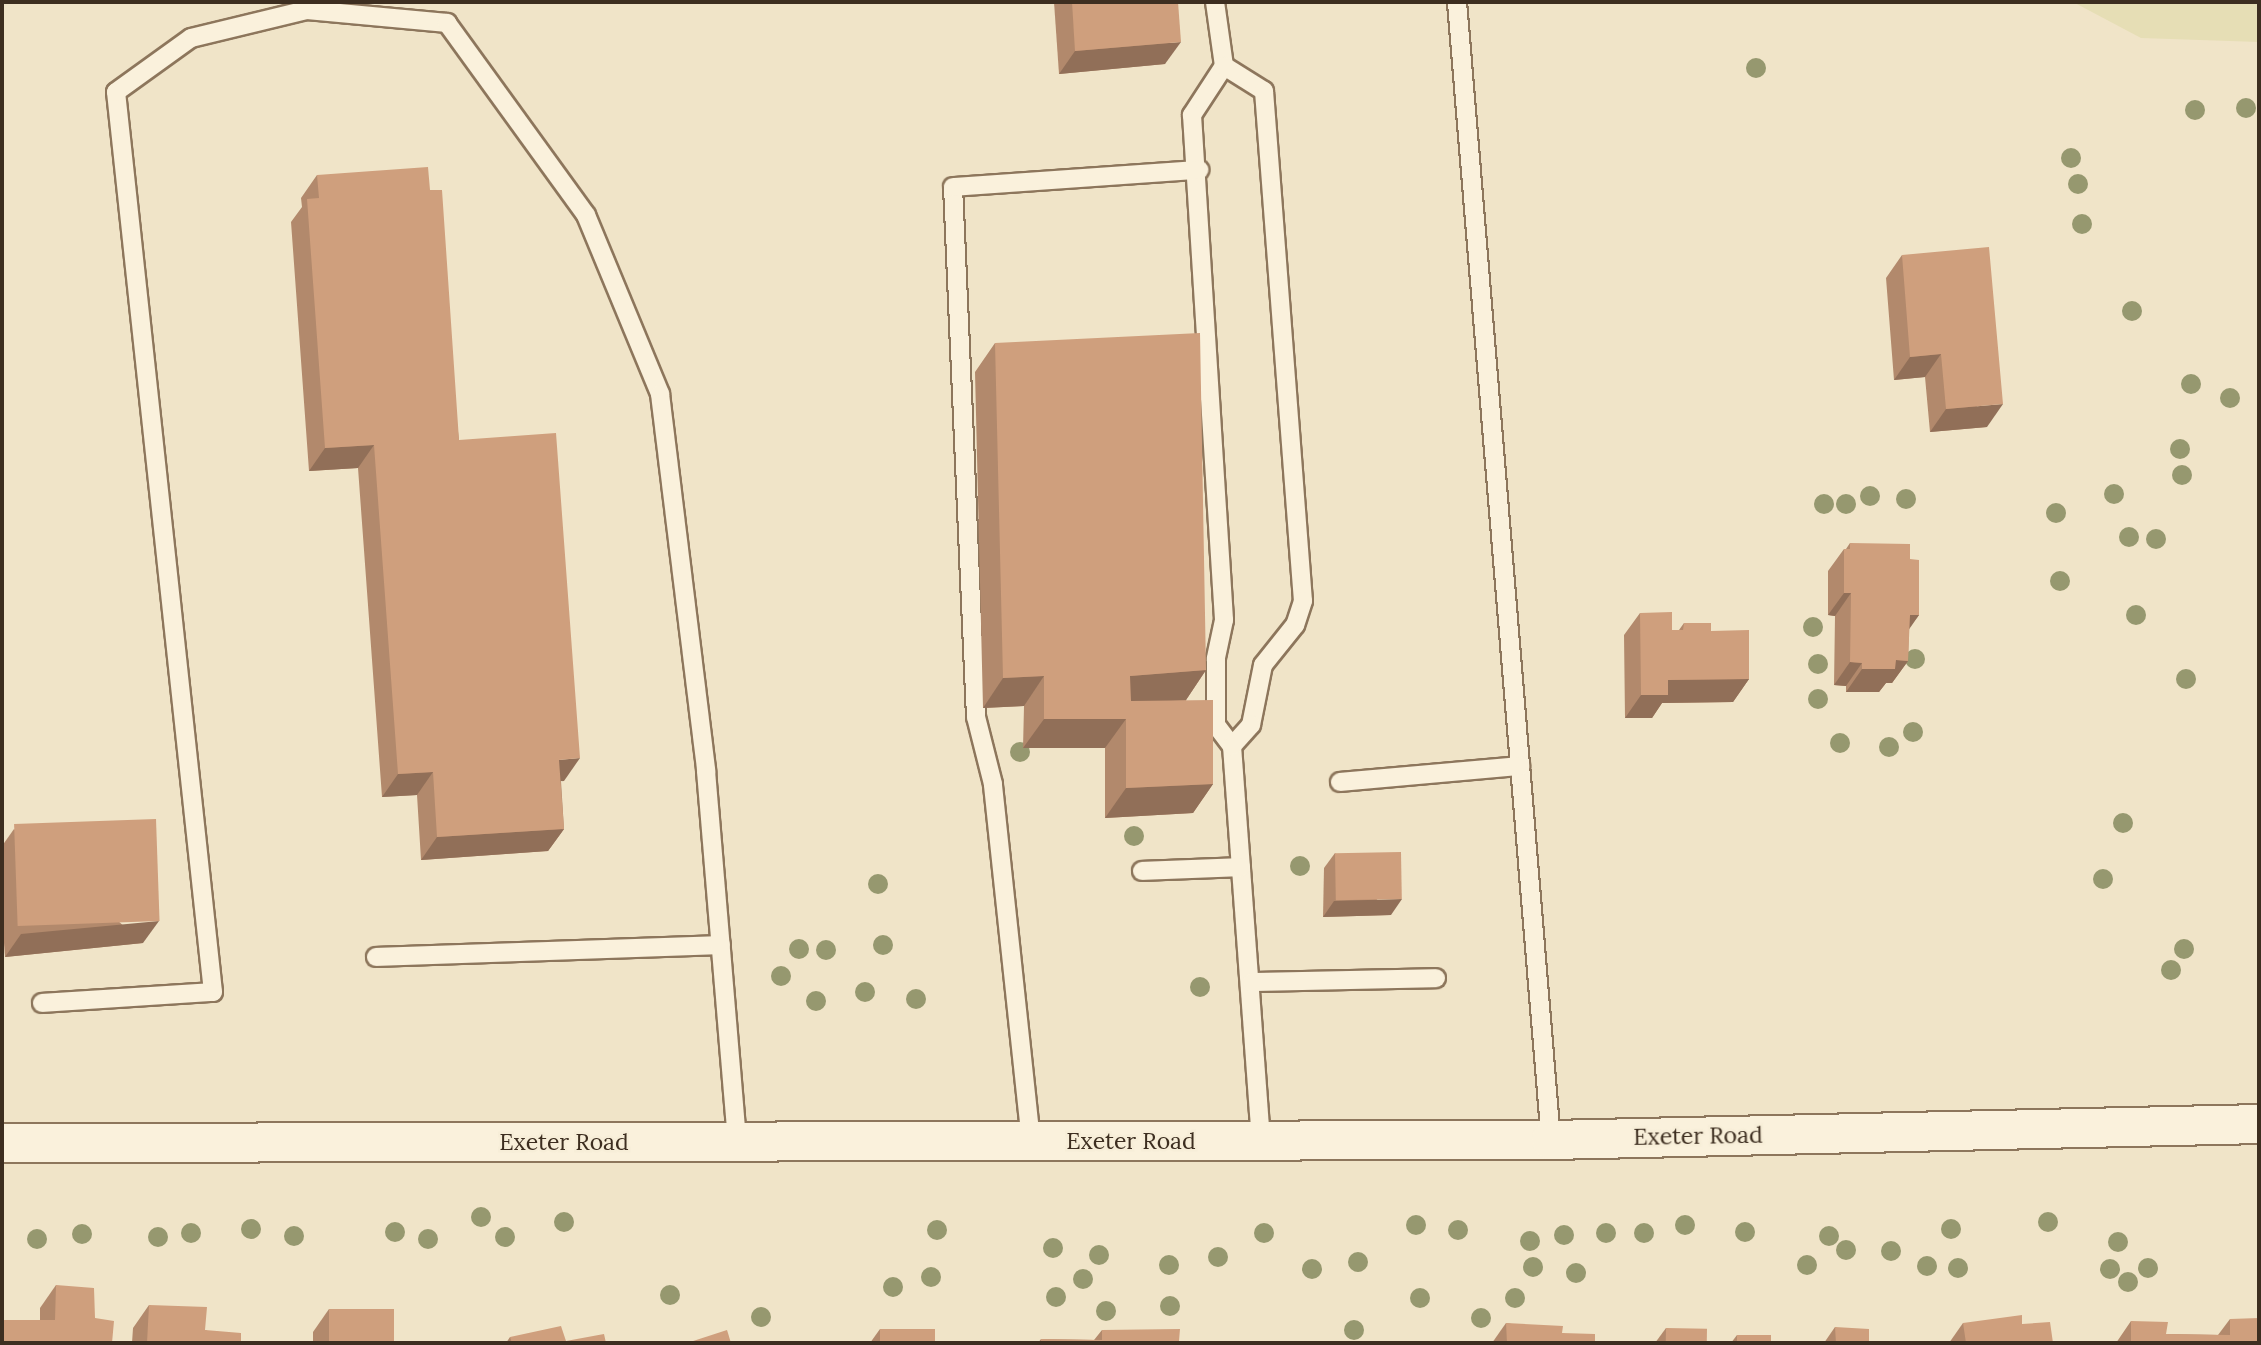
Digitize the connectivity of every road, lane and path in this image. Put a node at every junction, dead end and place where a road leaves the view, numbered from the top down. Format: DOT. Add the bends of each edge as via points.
graph roads {
  1 [pos="1215,2"];
  2 [pos="1457,2"];
  3 [pos="1224,66"];
  4 [pos="1199,170"];
  5 [pos="1233,746"];
  6 [pos="1520,766"];
  7 [pos="1340,782"];
  8 [pos="1241,867"];
  9 [pos="1142,871"];
  10 [pos="721,945"];
  11 [pos="376,957"];
  12 [pos="1436,978"];
  13 [pos="1252,982"];
  14 [pos="41,1003"];
  15 [pos="2259,1124"];
  16 [pos="1261,1140"];
  17 [pos="1551,1140"];
  18 [pos="1031,1141"];
  19 [pos="737,1142"];
  20 [pos="2,1143"];
  1 -- 3 [label="lane"];
  2 -- 6 [label="lane"];
  3 -- 4 [label="lane" via="1192,115"];
  3 -- 5 [label="lane" via="1264,91 1303,601 1296,625 1264,665 1251,725"];
  4 -- 5 [label="lane" via="1224,620 1216,659 1216,725"];
  4 -- 18 [label="lane" via="953,187 976,717 993,785"];
  5 -- 8 [label="lane"];
  6 -- 7 [label="lane"];
  6 -- 17 [label="lane"];
  8 -- 9 [label="lane"];
  8 -- 13 [label="lane"];
  10 -- 11 [label="lane"];
  10 -- 14 [label="lane" via="706,771 660,394 586,215 447,23 307,10 191,38 116,92 213,992"];
  10 -- 19 [label="lane"];
  12 -- 13 [label="lane"];
  13 -- 16 [label="lane"];
  15 -- 17 [label="main road, Exeter Road"];
  16 -- 17 [label="main road, Exeter Road"];
  16 -- 18 [label="main road, Exeter Road"];
  18 -- 19 [label="main road, Exeter Road"];
  19 -- 20 [label="main road, Exeter Road"];
}
